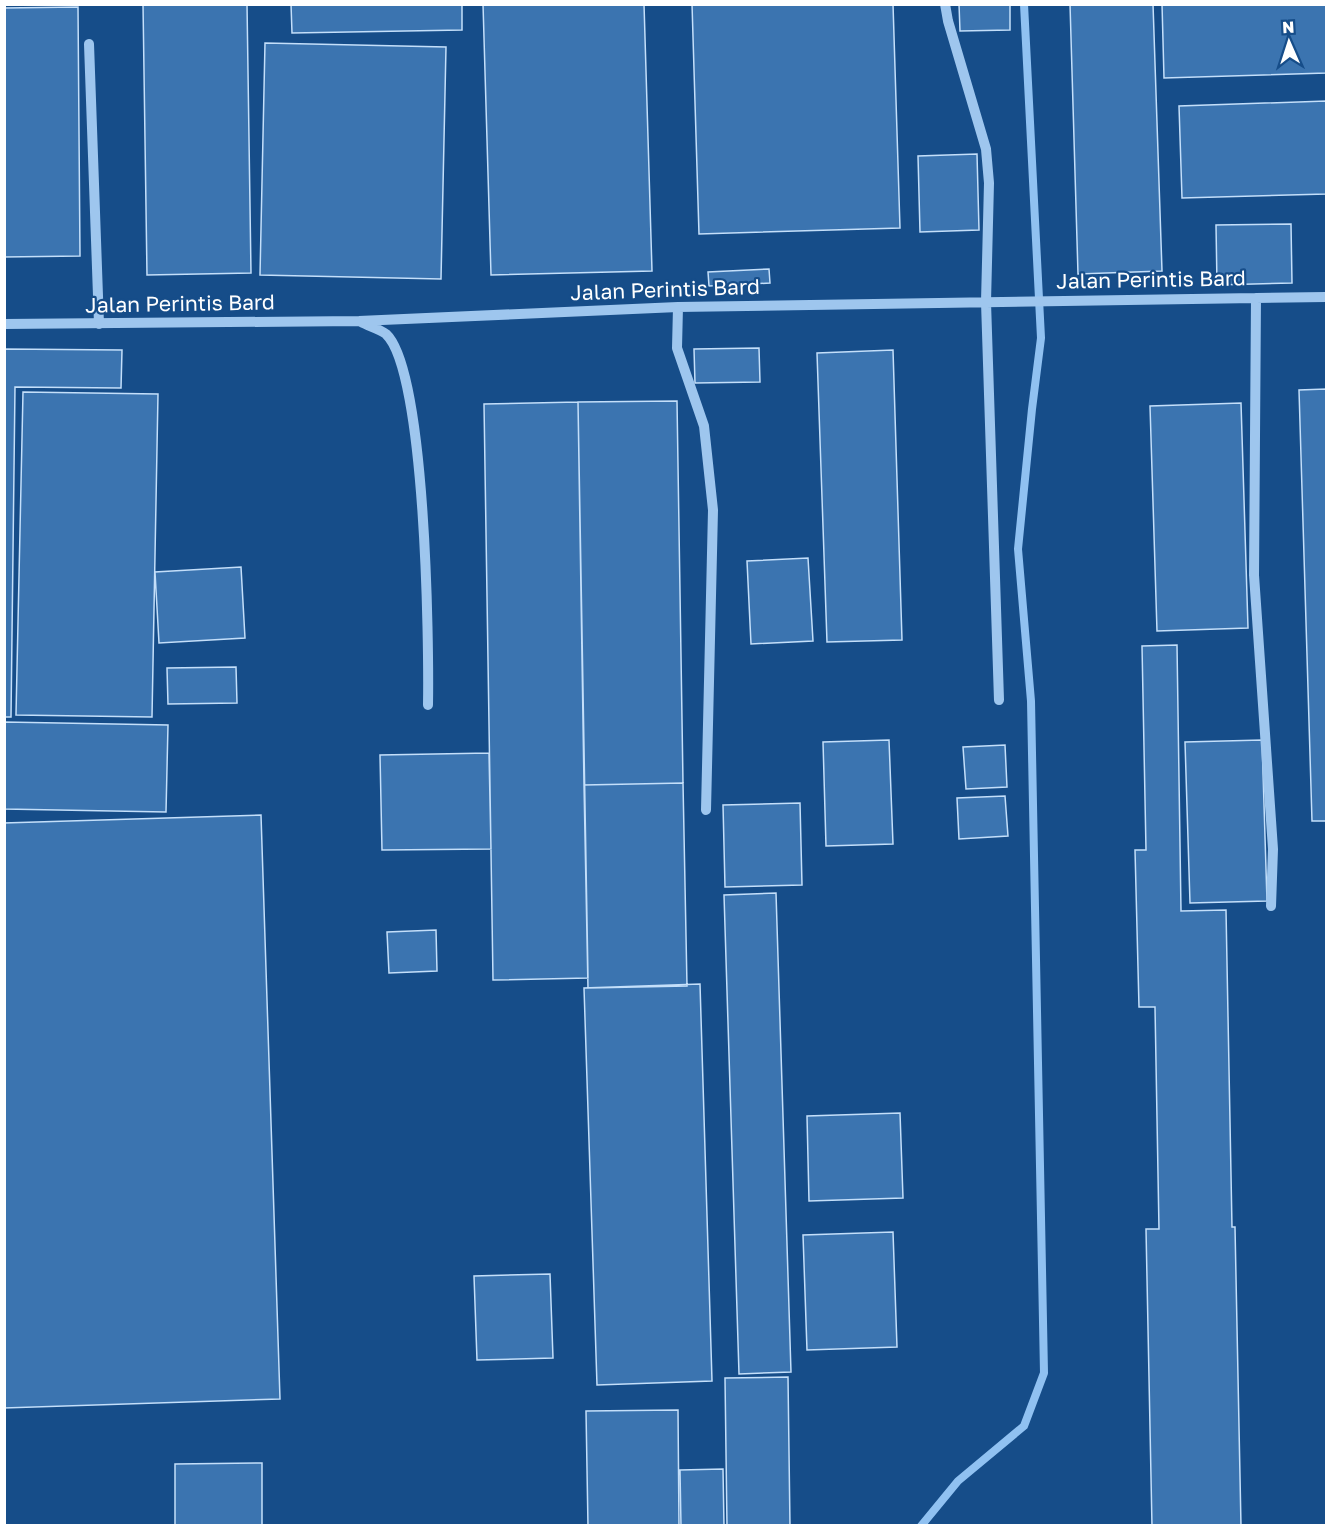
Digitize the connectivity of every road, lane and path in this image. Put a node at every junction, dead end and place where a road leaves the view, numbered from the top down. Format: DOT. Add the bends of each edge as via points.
graph roads {
  1 [pos="945,4"];
  2 [pos="89,44"];
  3 [pos="1326,297"];
  4 [pos="1256,298"];
  5 [pos="986,302"];
  6 [pos="678,307"];
  7 [pos="359,321"];
  8 [pos="4,324"];
  9 [pos="99,324"];
  10 [pos="999,700"];
  11 [pos="428,705"];
  12 [pos="706,810"];
  13 [pos="1271,906"];
  1 -- 5 [label="street" via="986,149"];
  2 -- 9 [label="street"];
  3 -- 4 [label="street, Jalan Perintis Bard"];
  4 -- 5 [label="street, Jalan Perintis Bard"];
  4 -- 13 [label="street" via="1254,575 1273,849"];
  5 -- 6 [label="street, Jalan Perintis Bard"];
  5 -- 10 [label="street"];
  6 -- 7 [label="street, Jalan Perintis Bard"];
  6 -- 12 [label="street" via="677,348 704,426 713,510"];
  7 -- 9 [label="street, Jalan Perintis Bard"];
  7 -- 11 [label="street" via="386,334 399,356 408,393 420,481"];
  8 -- 9 [label="street, Jalan Perintis Bard"];
}
